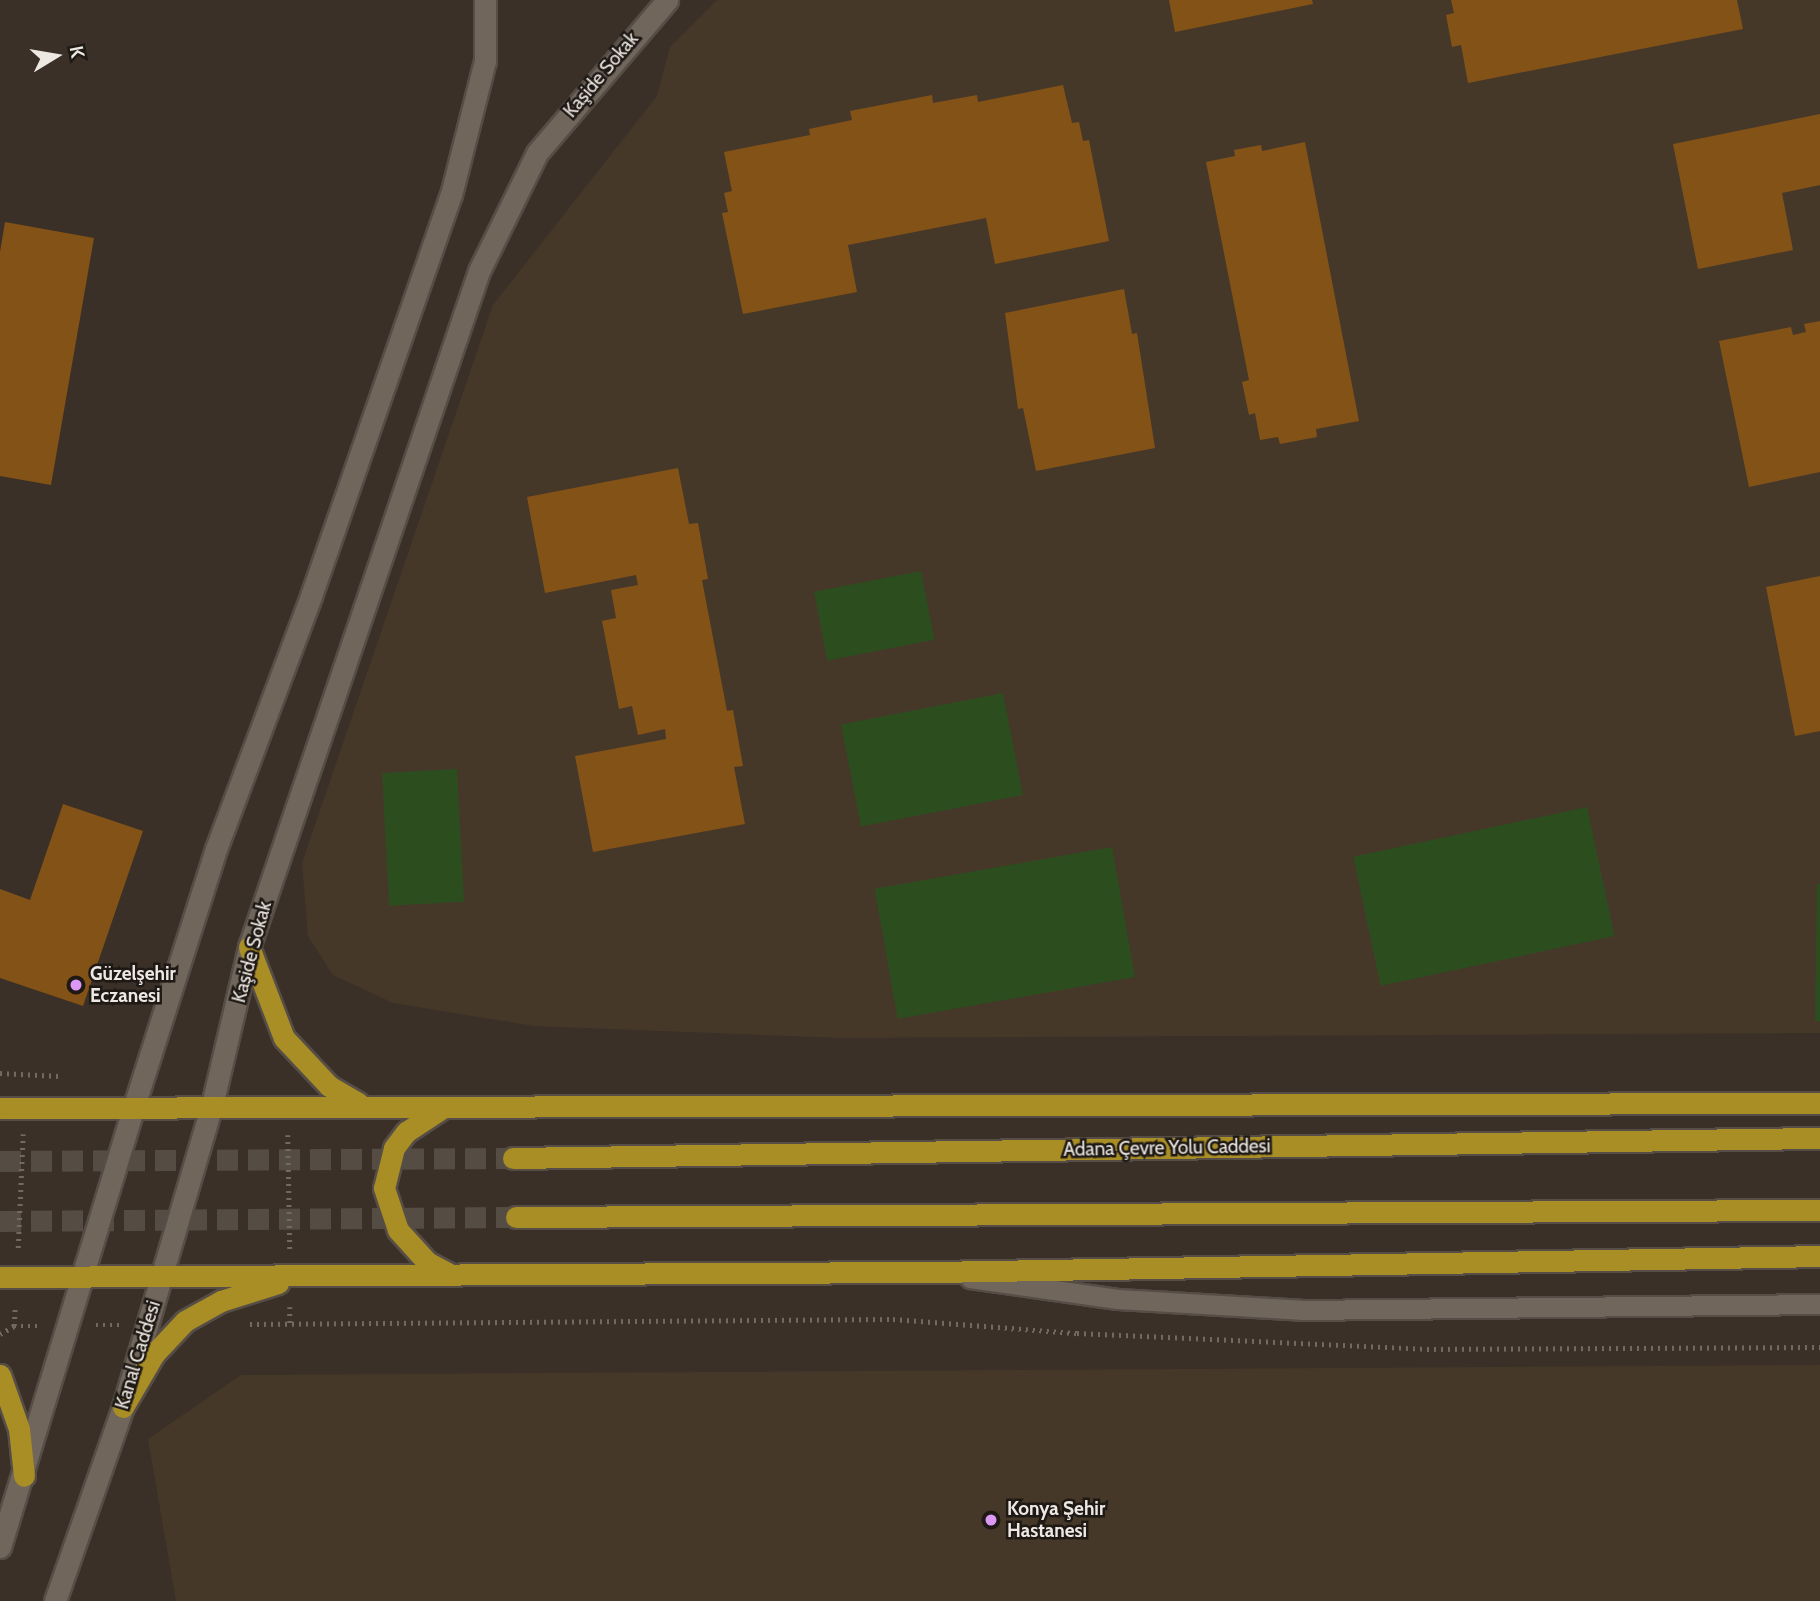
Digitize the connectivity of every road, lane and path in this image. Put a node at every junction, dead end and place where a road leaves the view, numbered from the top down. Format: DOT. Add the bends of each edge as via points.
graph roads {
  1 [pos="485,0"];
  2 [pos="667,0"];
  3 [pos="249,947"];
  4 [pos="26,1073"];
  5 [pos="1820,1103"];
  6 [pos="360,1104"];
  7 [pos="212,1105"];
  8 [pos="288,1105"];
  9 [pos="449,1105"];
  10 [pos="134,1106"];
  11 [pos="24,1107"];
  12 [pos="0,1108"];
  13 [pos="1820,1138"];
  14 [pos="513,1158"];
  15 [pos="1820,1210"];
  16 [pos="516,1217"];
  17 [pos="1820,1256"];
  18 [pos="934,1272"];
  19 [pos="449,1274"];
  20 [pos="162,1276"];
  21 [pos="8,1277"];
  22 [pos="83,1277"];
  23 [pos="297,1277"];
  24 [pos="1820,1304"];
  25 [pos="236,1324"];
  26 [pos="290,1324"];
  27 [pos="69,1325"];
  28 [pos="148,1325"];
  29 [pos="14,1326"];
  30 [pos="0,1334"];
  31 [pos="1820,1347"];
  32 [pos="0,1375"];
  33 [pos="123,1407"];
  34 [pos="24,1476"];
  35 [pos="0,1547"];
  36 [pos="55,1601"];
  1 -- 10 [label="street" via="485,61 451,195 312,596 188,929"];
  2 -- 3 [label="street, Kaşide Sokak" via="537,153 479,271"];
  3 -- 6 [label="highway" via="284,1038 330,1086"];
  3 -- 7 [label="street, Kaşide Sokak"];
  4 -- 11 [label="path"];
  5 -- 9 [label="highway"];
  6 -- 8 [label="highway"];
  6 -- 9 [label="highway"];
  7 -- 8 [label="highway"];
  7 -- 10 [label="highway"];
  7 -- 20 [label="street, Kanal Caddesi"];
  8 -- 23 [label="path"];
  9 -- 19 [label="highway" via="423,1117 406,1132 394,1148 384,1188 398,1230 427,1262"];
  10 -- 11 [label="highway"];
  10 -- 22 [label="street"];
  11 -- 12 [label="highway"];
  11 -- 21 [label="path"];
  13 -- 14 [label="highway, Adana Çevre Yolu Caddesi"];
  15 -- 16 [label="highway"];
  17 -- 18 [label="highway"];
  18 -- 19 [label="highway"];
  18 -- 24 [label="lane" via="1203,1307 1315,1310"];
  19 -- 23 [label="highway"];
  20 -- 22 [label="highway"];
  20 -- 23 [label="highway"];
  20 -- 28 [label="street, Kanal Caddesi"];
  21 -- 22 [label="highway"];
  21 -- 29 [label="path"];
  22 -- 27 [label="street"];
  23 -- 26 [label="path"];
  23 -- 33 [label="highway" via="238,1294 185,1321 154,1354"];
  25 -- 26 [label="path"];
  26 -- 31 [label="path" via="893,1319 1077,1333 1427,1349"];
  27 -- 28 [label="path"];
  27 -- 29 [label="path"];
  27 -- 34 [label="street"];
  28 -- 33 [label="street, Kanal Caddesi"];
  29 -- 30 [label="path"];
  32 -- 34 [label="highway" via="19,1429"];
  33 -- 36 [label="street, Kanal Caddesi"];
  34 -- 35 [label="street"];
}
